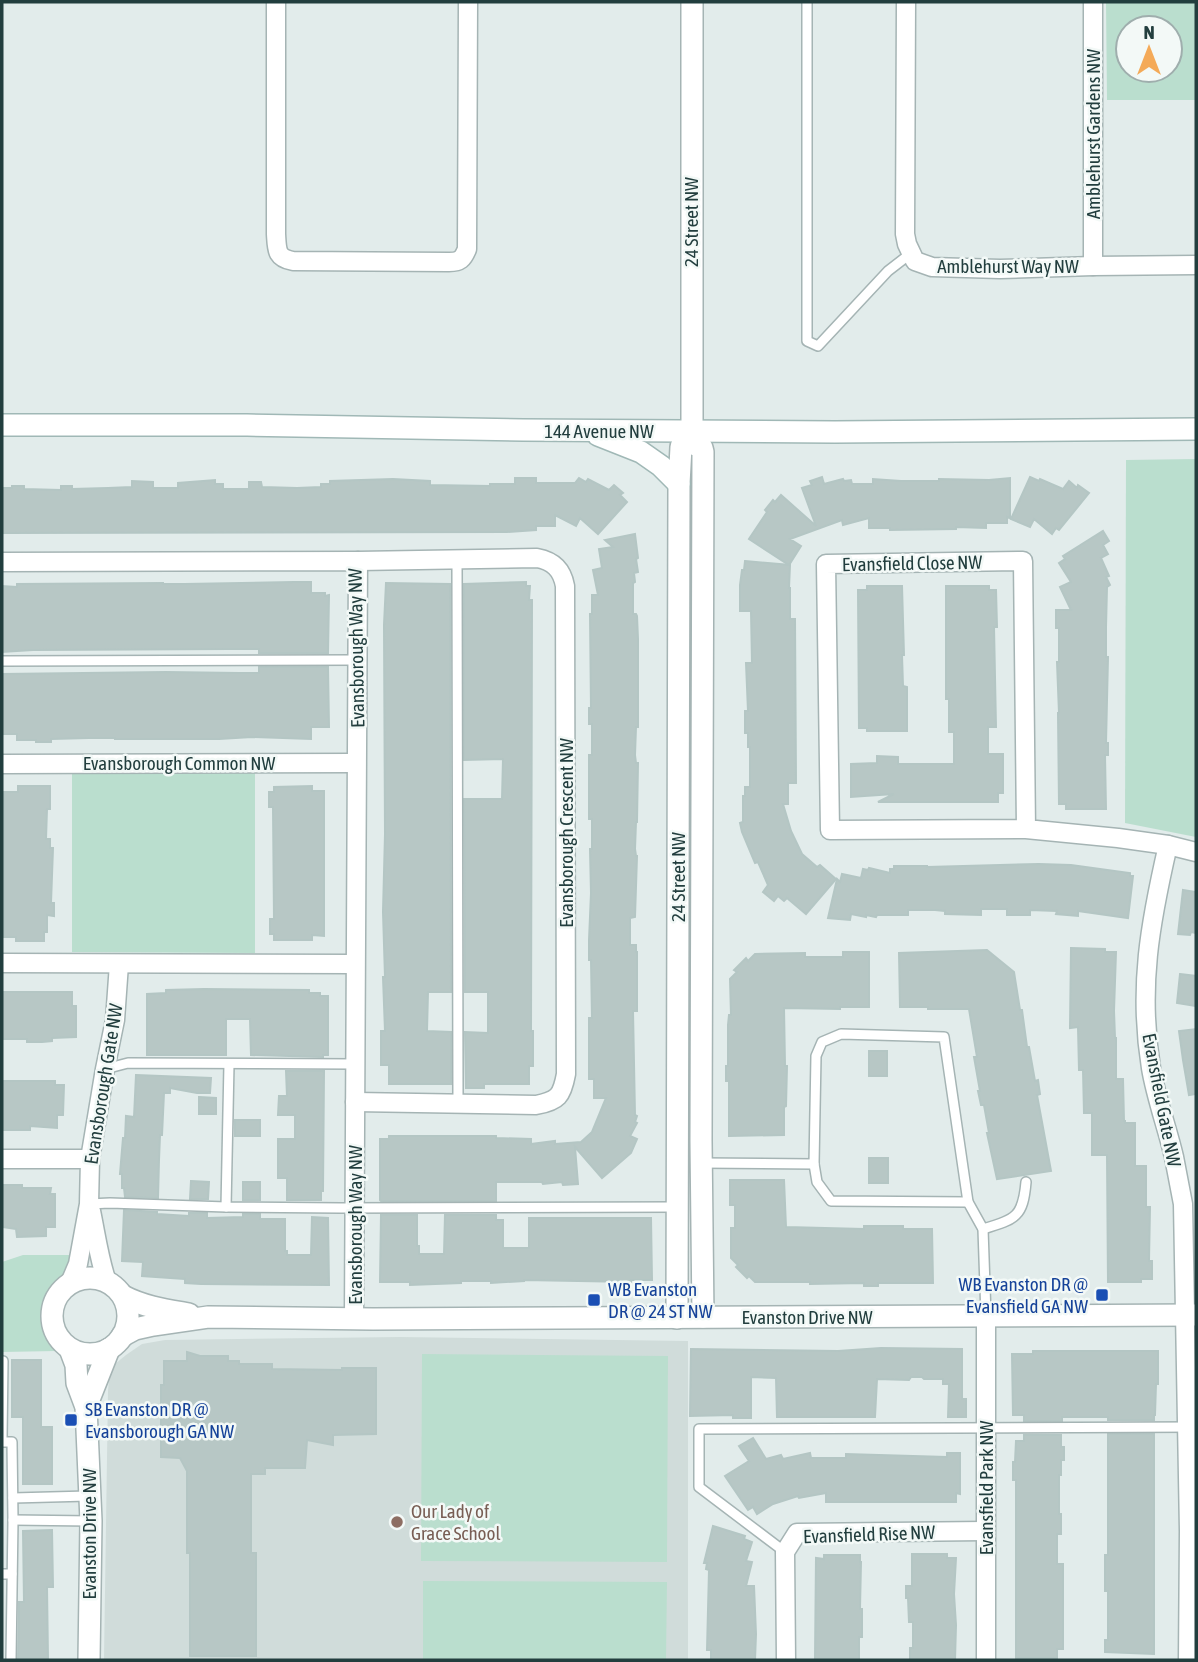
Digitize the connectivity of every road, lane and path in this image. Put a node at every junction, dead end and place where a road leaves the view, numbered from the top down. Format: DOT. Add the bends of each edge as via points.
graph roads {
  1 [pos="276,2"];
  2 [pos="468,2"];
  3 [pos="692,2"];
  4 [pos="807,2"];
  5 [pos="906,2"];
  6 [pos="1093,2"];
  7 [pos="910,254"];
  8 [pos="1196,265"];
  9 [pos="1093,266"];
  10 [pos="2,425"];
  11 [pos="1196,429"];
  12 [pos="586,431"];
  13 [pos="692,437"];
  14 [pos="679,484"];
  15 [pos="457,559"];
  16 [pos="358,561"];
  17 [pos="2,562"];
  18 [pos="358,660"];
  19 [pos="2,661"];
  20 [pos="356,762"];
  21 [pos="2,764"];
  22 [pos="1026,830"];
  23 [pos="1168,845"];
  24 [pos="1196,852"];
  25 [pos="2,963"];
  26 [pos="119,964"];
  27 [pos="355,964"];
  28 [pos="229,1064"];
  29 [pos="355,1064"];
  30 [pos="105,1069"];
  31 [pos="355,1102"];
  32 [pos="458,1103"];
  33 [pos="2,1158"];
  34 [pos="90,1159"];
  35 [pos="701,1163"];
  36 [pos="814,1164"];
  37 [pos="1026,1182"];
  38 [pos="968,1202"];
  39 [pos="89,1204"];
  40 [pos="226,1207"];
  41 [pos="677,1207"];
  42 [pos="355,1208"];
  43 [pos="983,1228"];
  44 [pos="70,1283"];
  45 [pos="115,1289"];
  46 [pos="1191,1315"];
  47 [pos="986,1316"];
  48 [pos="208,1317"];
  49 [pos="704,1317"];
  50 [pos="677,1318"];
  51 [pos="354,1319"];
  52 [pos="116,1343"];
  53 [pos="70,1349"];
  54 [pos="3,1361"];
  55 [pos="86,1407"];
  56 [pos="1191,1427"];
  57 [pos="986,1428"];
  58 [pos="2,1440"];
  59 [pos="90,1496"];
  60 [pos="13,1498"];
  61 [pos="13,1520"];
  62 [pos="91,1521"];
  63 [pos="985,1531"];
  64 [pos="1192,1531"];
  65 [pos="785,1552"];
  66 [pos="2,1574"];
  67 [pos="12,1574"];
  68 [pos="11,1660"];
  69 [pos="89,1660"];
  70 [pos="786,1660"];
  71 [pos="986,1660"];
  72 [pos="1188,1660"];
  1 -- 2 [label="street" via="278,253 293,261 449,262 463,258 467,249"];
  3 -- 13 [label="street, 24 Street NW"];
  4 -- 7 [label="lane" via="807,341 818,346 888,271"];
  5 -- 7 [label="street, Amblehurst Way NW" via="905,225"];
  6 -- 9 [label="street, Amblehurst Gardens NW"];
  7 -- 9 [label="street, Amblehurst Way NW" via="932,267"];
  8 -- 9 [label="street, Amblehurst Way NW"];
  10 -- 12 [label="street, 144 Avenue NW"];
  11 -- 13 [label="street, 144 Avenue NW"];
  12 -- 13 [label="street, 144 Avenue NW"];
  12 -- 14 [label="street" via="641,452"];
  13 -- 14 [label="street, 24 Street NW" via="681,447"];
  13 -- 35 [label="street, 24 Street NW" via="703,452"];
  14 -- 41 [label="street, 24 Street NW"];
  15 -- 16 [label="street, Evansborough Crescent NW"];
  15 -- 32 [label="lane"];
  15 -- 32 [label="street, Evansborough Crescent NW" via="537,558 557,566 563,576 566,1060 564,1088 548,1103"];
  16 -- 17 [label="street, Evansborough Way NW"];
  16 -- 18 [label="street, Evansborough Way NW"];
  18 -- 19 [label="lane"];
  18 -- 20 [label="street, Evansborough Way NW"];
  20 -- 21 [label="street, Evansborough Common NW"];
  20 -- 27 [label="street, Evansborough Way NW"];
  22 -- 22 [label="street, Evansfield Close NW" via="830,831 826,564 1023,561"];
  22 -- 23 [label="street, Evansfield Close NW"];
  23 -- 24 [label="street, Evansfield Close NW"];
  23 -- 46 [label="street, Evansfield Gate NW" via="1154,905 1145,989 1151,1068 1189,1204"];
  25 -- 26 [label="street"];
  26 -- 27 [label="street"];
  26 -- 30 [label="street, Evansborough Gate NW" via="116,1020"];
  27 -- 29 [label="street, Evansborough Way NW"];
  28 -- 29 [label="lane"];
  28 -- 30 [label="lane" via="128,1063"];
  28 -- 40 [label="lane"];
  29 -- 31 [label="street, Evansborough Way NW"];
  30 -- 34 [label="street, Evansborough Gate NW"];
  31 -- 32 [label="street, Evansborough Crescent NW"];
  31 -- 42 [label="street, Evansborough Way NW"];
  33 -- 34 [label="street"];
  34 -- 39 [label="street, Evansborough Gate NW"];
  35 -- 36 [label="lane"];
  35 -- 49 [label="street, 24 Street NW"];
  36 -- 38 [label="lane" via="817,1182 831,1201"];
  36 -- 38 [label="lane" via="816,1056 822,1042 841,1034 944,1037"];
  37 -- 43 [label="lane" via="1018,1214"];
  38 -- 43 [label="lane"];
  39 -- 40 [label="lane"];
  39 -- 44 [label="street, Evansborough Gate NW"];
  39 -- 45 [label="street, Evansborough Gate NW" via="100,1261"];
  40 -- 42 [label="lane"];
  41 -- 42 [label="lane"];
  41 -- 50 [label="street, 24 Street NW"];
  42 -- 51 [label="street, Evansborough Way NW"];
  43 -- 47 [label="lane"];
  44 -- 45 [label="street" via="95,1278"];
  44 -- 53 [label="street" via="60,1292 51,1316 60,1340"];
  45 -- 48 [label="street, Evanston Drive NW" via="152,1308"];
  45 -- 52 [label="street" via="128,1309 128,1323"];
  46 -- 47 [label="street, Evanston Drive NW"];
  46 -- 56 [label="street, Evansfield Gate NW"];
  47 -- 49 [label="street, Evanston Drive NW"];
  47 -- 57 [label="street, Evansfield Park NW"];
  48 -- 51 [label="street, Evanston Drive NW"];
  48 -- 52 [label="street, Evanston Drive NW" via="135,1329"];
  49 -- 50 [label="street, Evanston Drive NW"];
  50 -- 51 [label="street, Evanston Drive NW"];
  52 -- 53 [label="street" via="96,1354"];
  52 -- 55 [label="street, Evanston Drive NW"];
  53 -- 55 [label="street, Evanston Drive NW"];
  54 -- 58 [label="lane"];
  55 -- 59 [label="street, Evanston Drive NW"];
  56 -- 57 [label="lane"];
  56 -- 64 [label="street, Evansfield Gate NW"];
  57 -- 63 [label="street, Evansfield Park NW"];
  57 -- 65 [label="lane" via="699,1429 699,1487"];
  58 -- 60 [label="lane" via="12,1442"];
  59 -- 60 [label="lane"];
  59 -- 62 [label="street, Evanston Drive NW"];
  60 -- 61 [label="lane"];
  61 -- 62 [label="lane"];
  61 -- 67 [label="lane"];
  62 -- 69 [label="street, Evanston Drive NW"];
  63 -- 65 [label="street, Evansfield Rise NW" via="797,1533"];
  63 -- 71 [label="street, Evansfield Park NW"];
  64 -- 72 [label="street, Evansfield Gate NW"];
  65 -- 70 [label="street, Evansfield Rise NW"];
  66 -- 67 [label="lane"];
  67 -- 68 [label="lane"];
}
